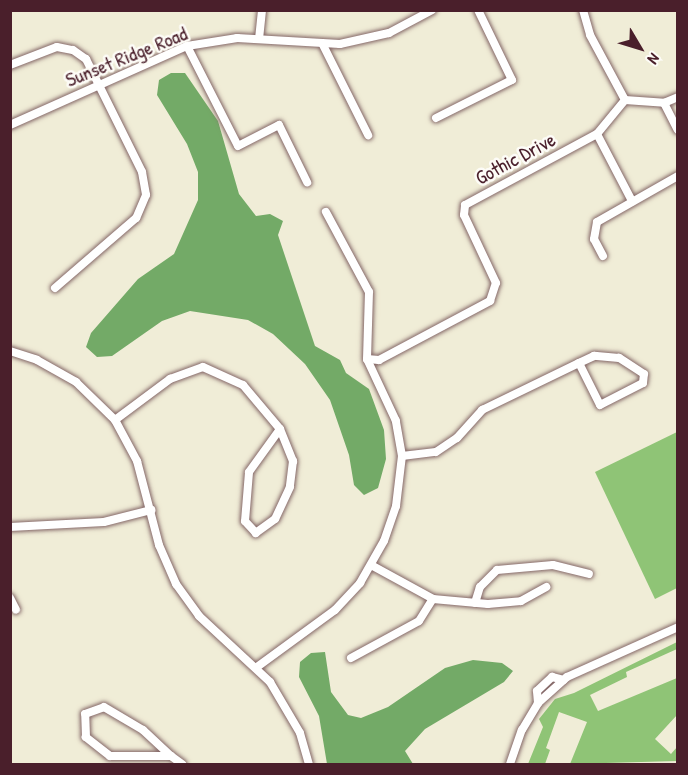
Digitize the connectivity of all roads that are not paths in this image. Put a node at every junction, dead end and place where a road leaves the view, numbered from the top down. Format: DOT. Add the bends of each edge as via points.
graph roads {
  1 [pos="262,10"];
  2 [pos="432,10"];
  3 [pos="478,10"];
  4 [pos="583,10"];
  5 [pos="259,39"];
  6 [pos="323,45"];
  7 [pos="187,46"];
  8 [pos="10,65"];
  9 [pos="100,83"];
  10 [pos="678,97"];
  11 [pos="625,100"];
  12 [pos="664,103"];
  13 [pos="436,118"];
  14 [pos="10,125"];
  15 [pos="678,130"];
  16 [pos="597,134"];
  17 [pos="368,135"];
  18 [pos="678,176"];
  19 [pos="307,182"];
  20 [pos="632,201"];
  21 [pos="326,212"];
  22 [pos="603,256"];
  23 [pos="55,288"];
  24 [pos="10,351"];
  25 [pos="367,359"];
  26 [pos="579,363"];
  27 [pos="115,420"];
  28 [pos="280,429"];
  29 [pos="402,456"];
  30 [pos="151,510"];
  31 [pos="10,527"];
  32 [pos="370,565"];
  33 [pos="589,574"];
  34 [pos="546,587"];
  35 [pos="10,598"];
  36 [pos="433,599"];
  37 [pos="475,603"];
  38 [pos="16,610"];
  39 [pos="678,627"];
  40 [pos="351,658"];
  41 [pos="257,667"];
  42 [pos="171,756"];
  43 [pos="182,765"];
  44 [pos="309,765"];
  45 [pos="510,765"];
  1 -- 5 [label="street"];
  2 -- 6 [label="street, Sunset Ridge Road" via="388,33"];
  3 -- 13 [label="street" via="512,80"];
  4 -- 11 [label="street" via="590,35"];
  5 -- 6 [label="street, Sunset Ridge Road"];
  5 -- 7 [label="street, Sunset Ridge Road" via="216,40"];
  6 -- 17 [label="street"];
  7 -- 9 [label="street, Sunset Ridge Road"];
  7 -- 19 [label="street" via="238,146 279,125"];
  8 -- 9 [label="street" via="57,47 73,50 87,59"];
  9 -- 14 [label="street, Sunset Ridge Road"];
  9 -- 23 [label="street" via="142,172 146,195 131,223"];
  10 -- 12 [label="street"];
  11 -- 12 [label="street"];
  11 -- 16 [label="street, Gothic Drive"];
  12 -- 15 [label="street"];
  16 -- 20 [label="street"];
  16 -- 25 [label="street, Gothic Drive" via="465,205 464,215 496,284 490,301 379,360"];
  18 -- 20 [label="street"];
  20 -- 22 [label="street" via="597,222 594,239"];
  21 -- 25 [label="street" via="369,292"];
  24 -- 27 [label="street" via="58,370"];
  25 -- 29 [label="street" via="396,421"];
  26 -- 26 [label="street" via="600,405 643,383 645,374 619,358 594,356"];
  26 -- 29 [label="street" via="482,410 458,438 436,452"];
  27 -- 28 [label="street" via="170,379 203,367 243,385"];
  27 -- 30 [label="street" via="137,461"];
  28 -- 28 [label="street" via="293,461 290,487 275,519 256,533 245,520 249,472"];
  29 -- 32 [label="street" via="396,506 384,541"];
  30 -- 31 [label="street" via="104,522"];
  30 -- 41 [label="street" via="167,566 186,599"];
  32 -- 36 [label="street"];
  32 -- 41 [label="street" via="360,583 335,610"];
  33 -- 37 [label="street" via="553,565 497,570 480,587"];
  34 -- 37 [label="street" via="520,601"];
  35 -- 38 [label="street"];
  36 -- 37 [label="street"];
  36 -- 40 [label="street" via="419,621"];
  39 -- 45 [label="street" via="564,680 538,703 522,730"];
  41 -- 44 [label="street" via="286,705"];
  42 -- 42 [label="street" via="110,756 86,737 85,714 104,706 143,730"];
  42 -- 43 [label="street"];
}
